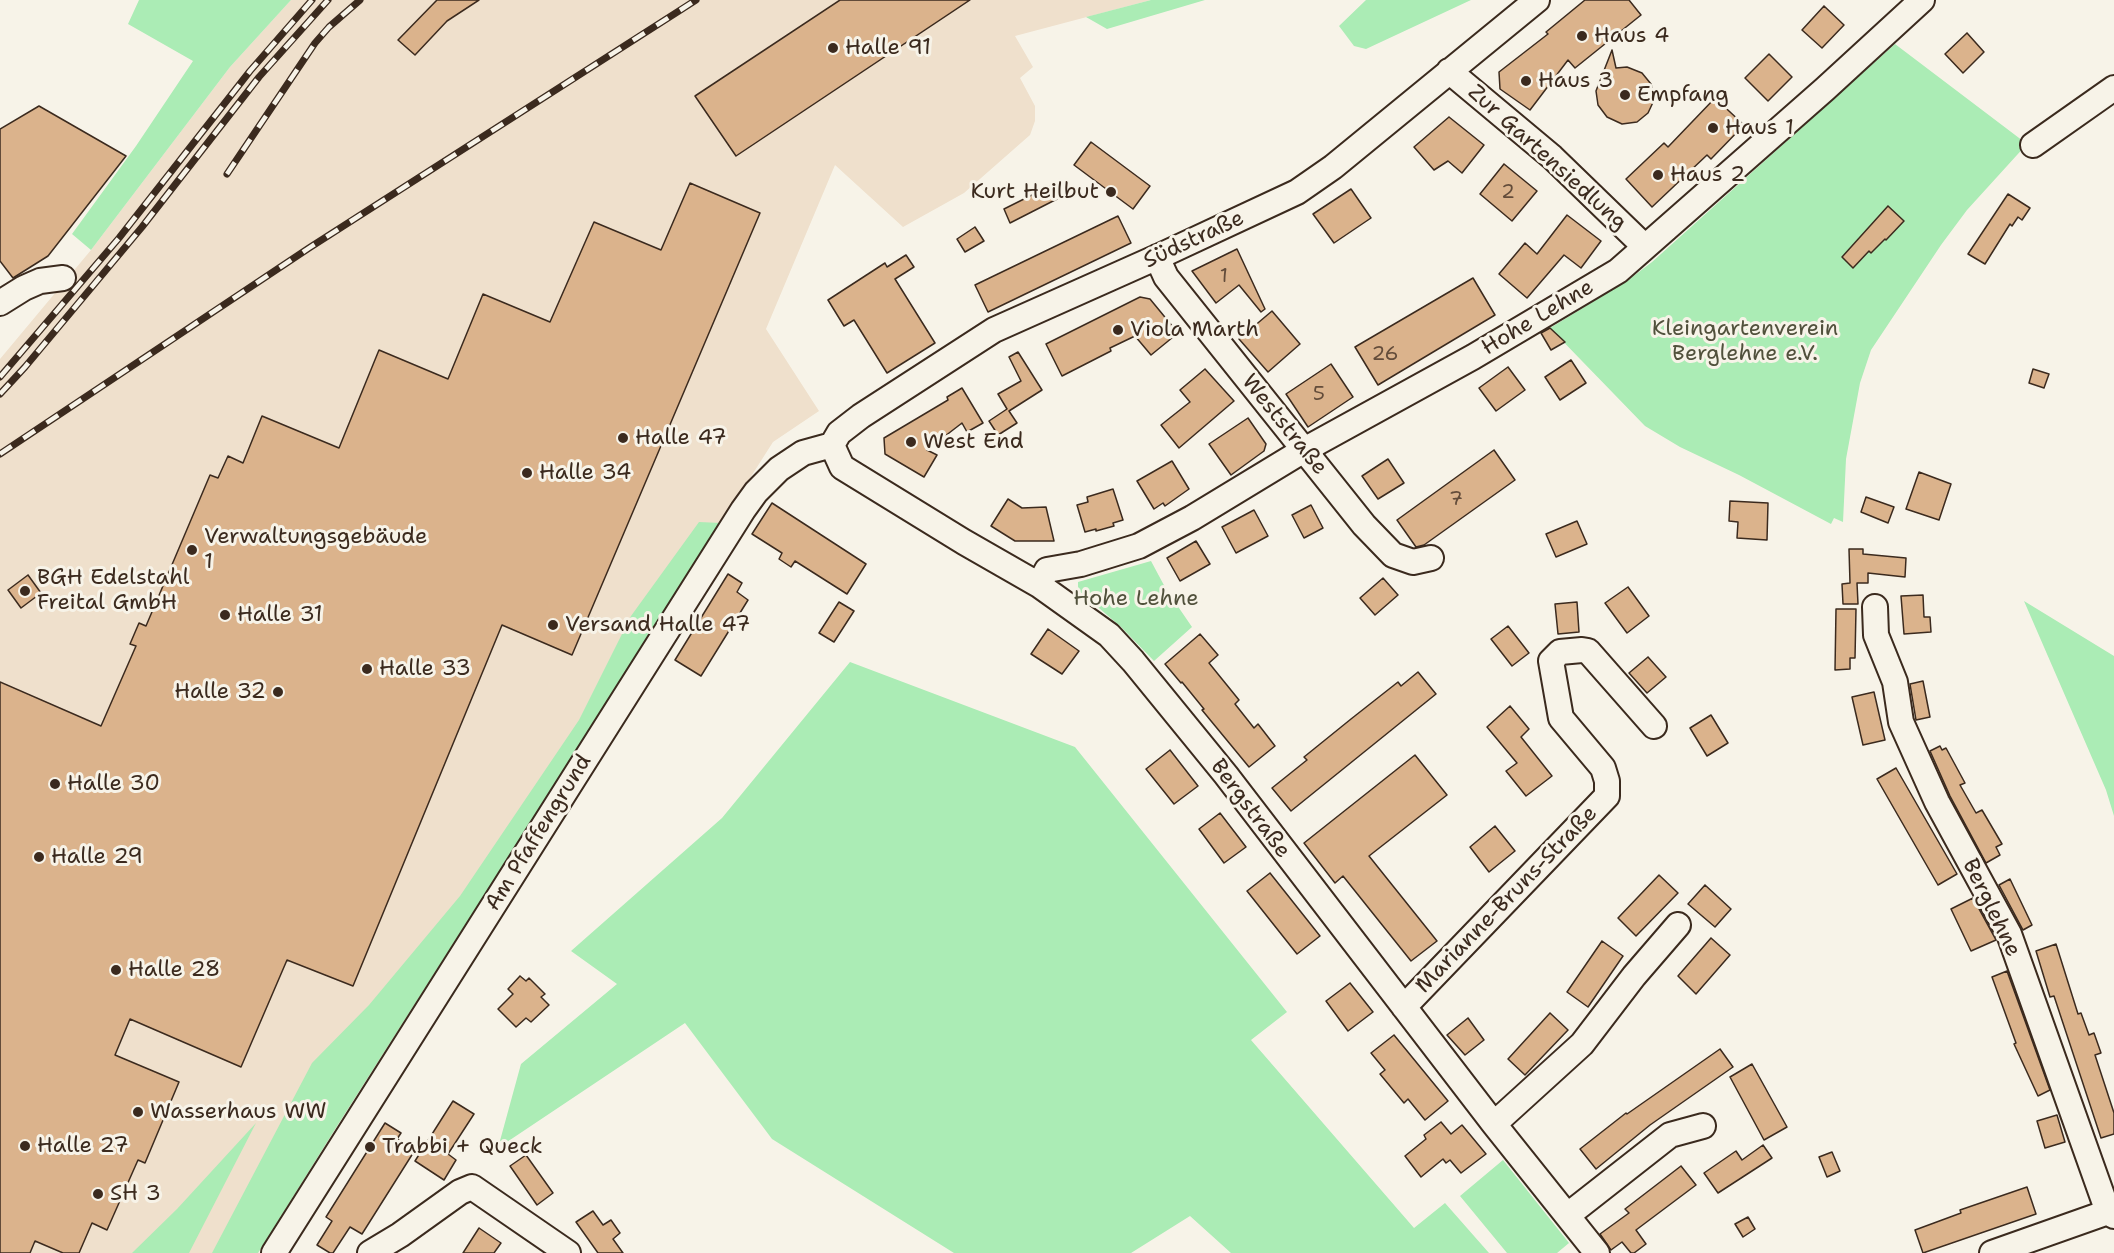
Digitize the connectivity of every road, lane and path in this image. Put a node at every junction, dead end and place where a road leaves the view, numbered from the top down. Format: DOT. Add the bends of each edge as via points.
graph roads {
  1 [pos="1537,0"];
  2 [pos="1922,0"];
  3 [pos="1449,71"];
  4 [pos="2114,88"];
  5 [pos="2033,146"];
  6 [pos="1644,246"];
  7 [pos="1157,257"];
  8 [pos="63,278"];
  9 [pos="0,303"];
  10 [pos="832,445"];
  11 [pos="1304,450"];
  12 [pos="1431,558"];
  13 [pos="1039,585"];
  14 [pos="1875,607"];
  15 [pos="1654,726"];
  16 [pos="1678,925"];
  17 [pos="1404,1007"];
  18 [pos="1494,1124"];
  19 [pos="1704,1126"];
  20 [pos="2111,1214"];
  21 [pos="1568,1215"];
  22 [pos="274,1253"];
  23 [pos="370,1253"];
  24 [pos="568,1253"];
  25 [pos="1597,1253"];
  26 [pos="1992,1253"];
  1 -- 3 [label="street, Südstraße"];
  2 -- 6 [label="street, Hohe Lehne"];
  3 -- 6 [label="street, Zur Gartensiedlung" via="1552,157"];
  3 -- 7 [label="street, Südstraße" via="1297,192"];
  4 -- 5 [label="street"];
  6 -- 11 [label="street, Hohe Lehne" via="1618,271"];
  7 -- 10 [label="street, Südstraße" via="994,330 861,416 839,433"];
  7 -- 11 [label="street, Weststraße" via="1166,277"];
  8 -- 9 [label="street" via="40,281"];
  10 -- 13 [label="street, Bergstraße" via="842,467"];
  10 -- 22 [label="street, Am Pfaffengrund" via="803,453 779,469 743,510"];
  11 -- 12 [label="street, Weststraße" via="1393,555 1413,562"];
  11 -- 13 [label="street, Hohe Lehne" via="1138,546 1047,570"];
  13 -- 17 [label="street, Bergstraße" via="1109,635 1133,661"];
  14 -- 20 [label="street, Berglehne" via="1876,635 1895,682 1901,722 1937,802 2009,934"];
  15 -- 17 [label="street, Marianne-Bruns-Straße" via="1588,651 1560,652 1555,657 1551,662 1562,718 1603,768 1607,796"];
  16 -- 18 [label="street" via="1582,1044"];
  17 -- 18 [label="street, Bergstraße"];
  18 -- 21 [label="street, Bergstraße"];
  19 -- 21 [label="street" via="1670,1135"];
  20 -- 26 [label="street"];
  21 -- 25 [label="street, Bergstraße"];
  23 -- 24 [label="street" via="472,1187"];
}
